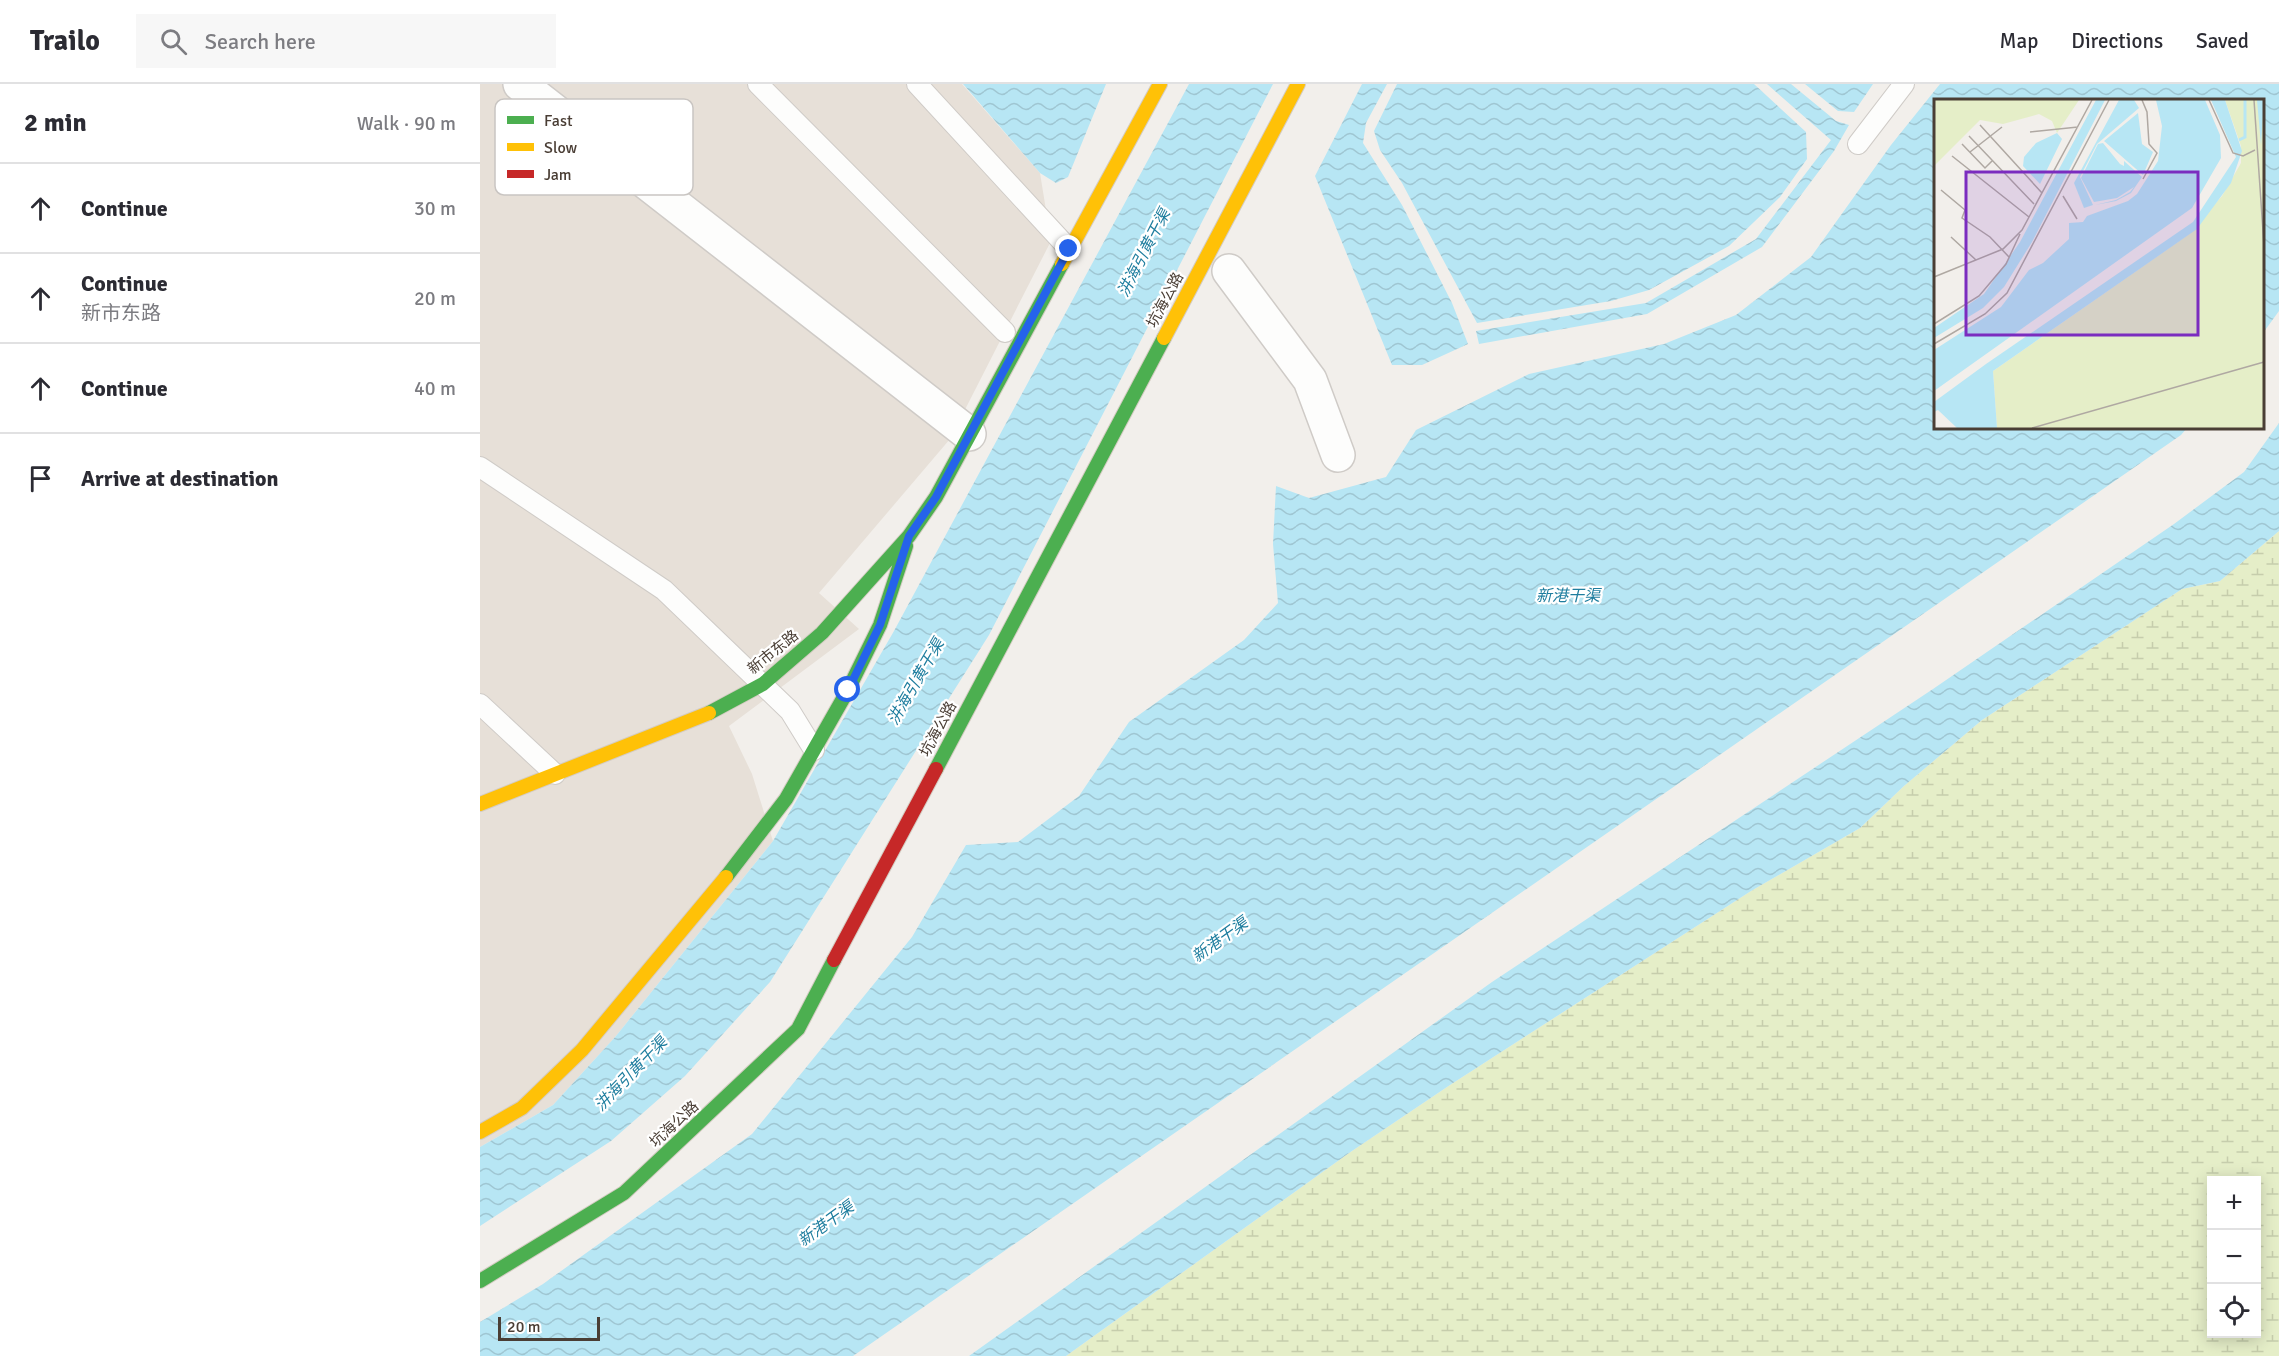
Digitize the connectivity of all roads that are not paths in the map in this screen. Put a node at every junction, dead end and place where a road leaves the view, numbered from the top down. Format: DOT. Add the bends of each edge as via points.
graph roads {
  1 [pos="520,84"];
  2 [pos="758,84"];
  3 [pos="917,84"];
  4 [pos="1160,84"];
  5 [pos="1298,84"];
  6 [pos="1904,84"];
  7 [pos="539,99"];
  8 [pos="1858,144"];
  9 [pos="662,195"];
  10 [pos="1069,249"];
  11 [pos="1229,271"];
  12 [pos="1005,332"];
  13 [pos="969,434"];
  14 [pos="1338,455"];
  15 [pos="480,467"];
  16 [pos="909,536"];
  17 [pos="763,684"];
  18 [pos="480,704"];
  19 [pos="814,750"];
  20 [pos="555,774"];
  21 [pos="480,804"];
  22 [pos="480,1132"];
  23 [pos="480,1281"];
  1 -- 7 [label="street"];
  2 -- 12 [label="lane"];
  3 -- 10 [label="lane"];
  4 -- 10 [label="street, 新市东路"];
  5 -- 23 [label="street, 坑海公路" via="798,1029 624,1193"];
  6 -- 8 [label="lane"];
  9 -- 13 [label="street"];
  10 -- 13 [label="street, 新市东路"];
  11 -- 14 [label="street" via="1310,380"];
  13 -- 16 [label="street, 新市东路" via="936,497"];
  15 -- 17 [label="lane" via="664,590"];
  16 -- 17 [label="street, 新市东路" via="822,633"];
  16 -- 19 [label="street" via="880,625"];
  17 -- 19 [label="lane" via="790,711"];
  17 -- 20 [label="street, 新市东路" via="701,717"];
  18 -- 20 [label="lane"];
  19 -- 22 [label="street" via="786,799 722,883 582,1050 522,1108"];
  20 -- 21 [label="street, 新市东路"];
}
